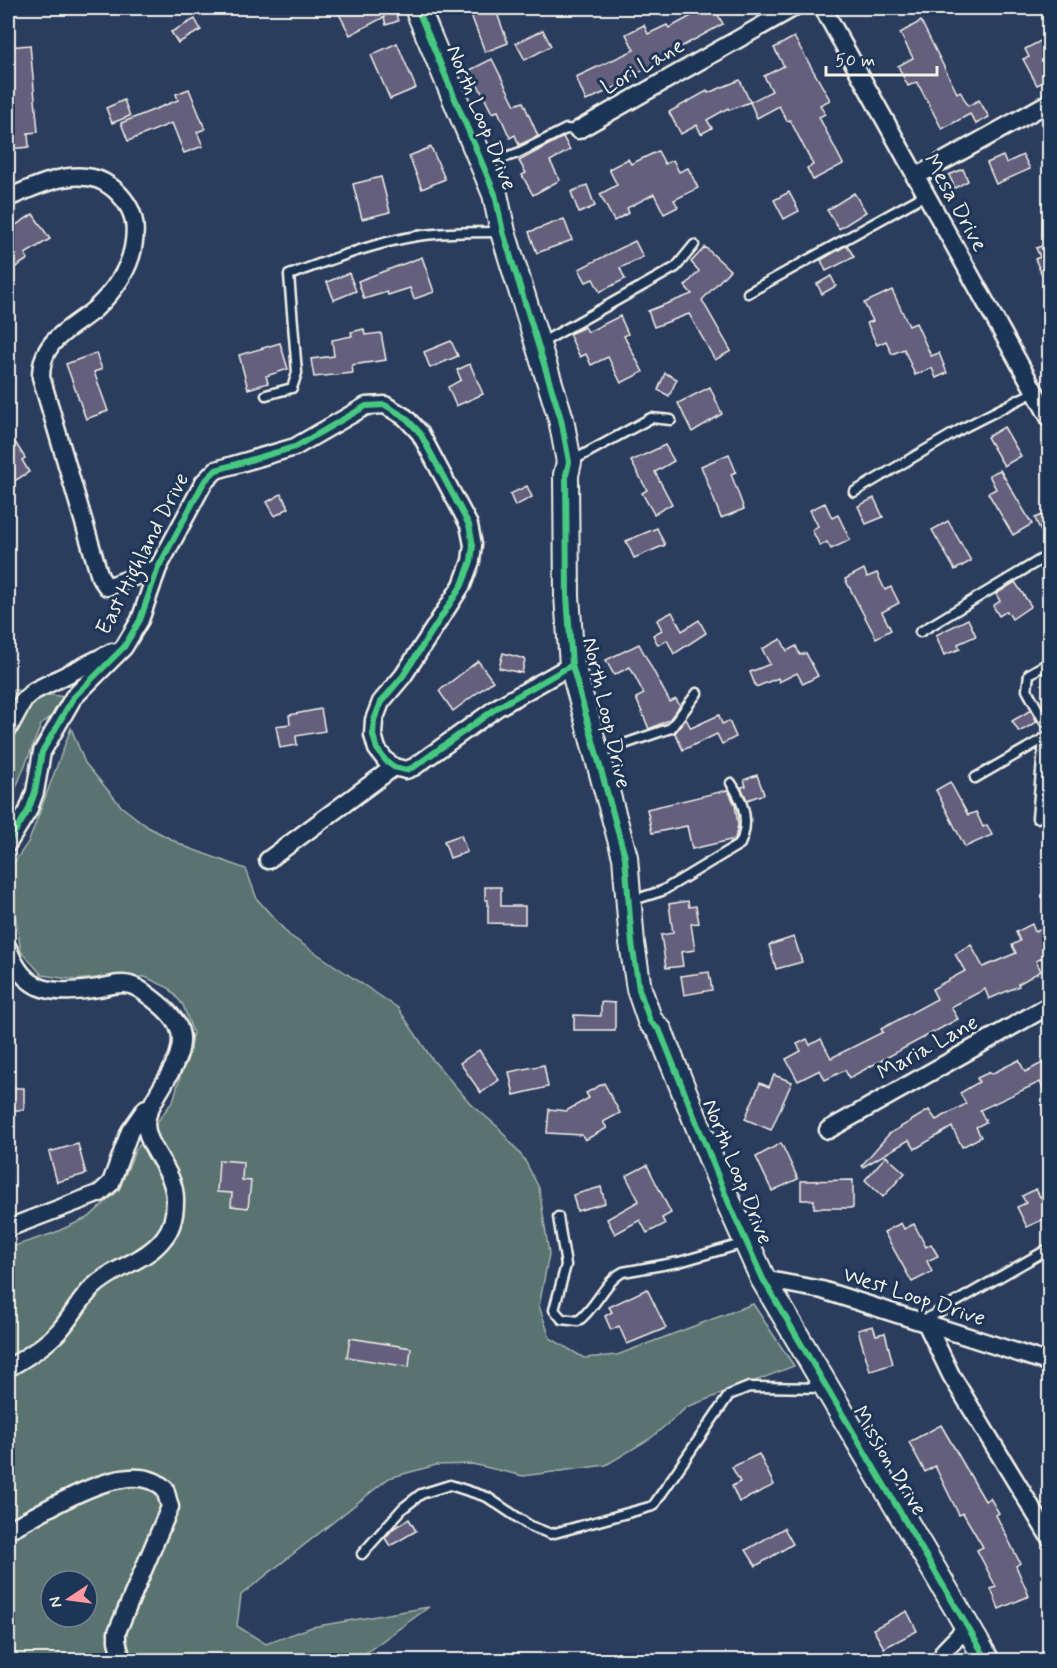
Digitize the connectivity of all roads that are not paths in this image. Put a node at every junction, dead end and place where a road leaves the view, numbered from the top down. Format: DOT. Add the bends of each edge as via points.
graph roads {
  1 [pos="417,8"];
  2 [pos="793,8"];
  3 [pos="823,8"];
  4 [pos="1050,102"];
  5 [pos="578,130"];
  6 [pos="483,165"];
  7 [pos="915,177"];
  8 [pos="925,195"];
  9 [pos="8,198"];
  10 [pos="503,232"];
  11 [pos="694,245"];
  12 [pos="748,293"];
  13 [pos="538,345"];
  14 [pos="1034,392"];
  15 [pos="266,395"];
  16 [pos="1050,419"];
  17 [pos="670,420"];
  18 [pos="569,462"];
  19 [pos="854,492"];
  20 [pos="1050,554"];
  21 [pos="158,568"];
  22 [pos="920,632"];
  23 [pos="124,647"];
  24 [pos="1050,662"];
  25 [pos="572,665"];
  26 [pos="697,693"];
  27 [pos="1050,718"];
  28 [pos="8,729"];
  29 [pos="1047,736"];
  30 [pos="595,754"];
  31 [pos="394,767"];
  32 [pos="975,778"];
  33 [pos="731,783"];
  34 [pos="1037,818"];
  35 [pos="8,843"];
  36 [pos="267,860"];
  37 [pos="630,902"];
  38 [pos="8,948"];
  39 [pos="1050,1005"];
  40 [pos="163,1086"];
  41 [pos="828,1130"];
  42 [pos="558,1216"];
  43 [pos="8,1228"];
  44 [pos="746,1243"];
  45 [pos="1050,1248"];
  46 [pos="763,1279"];
  47 [pos="924,1324"];
  48 [pos="1050,1363"];
  49 [pos="8,1368"];
  50 [pos="825,1388"];
  51 [pos="8,1530"];
  52 [pos="1050,1538"];
  53 [pos="362,1554"];
  54 [pos="967,1627"];
  55 [pos="122,1660"];
  56 [pos="944,1660"];
  57 [pos="987,1660"];
  1 -- 6 [label="street, North Loop Drive"];
  2 -- 5 [label="street, Lori Lane"];
  3 -- 7 [label="street, Mesa Drive"];
  4 -- 7 [label="street"];
  5 -- 6 [label="lane" via="566,129"];
  6 -- 10 [label="street, North Loop Drive" via="495,194"];
  7 -- 8 [label="street, Mesa Drive"];
  8 -- 12 [label="lane"];
  8 -- 14 [label="street, Mesa Drive"];
  9 -- 21 [label="street" via="55,180 83,176 115,190 132,213 135,239 121,280 93,310 56,337 48,347 40,377 100,577 107,587"];
  10 -- 13 [label="street, North Loop Drive"];
  10 -- 15 [label="lane" via="414,237 344,255 289,275 297,373 292,388"];
  11 -- 13 [label="lane" via="676,267"];
  13 -- 18 [label="street, North Loop Drive" via="561,419"];
  14 -- 16 [label="street, Mesa Drive"];
  14 -- 19 [label="lane" via="963,428"];
  17 -- 18 [label="lane" via="651,418"];
  18 -- 25 [label="street, North Loop Drive" via="566,569"];
  20 -- 22 [label="lane"];
  21 -- 23 [label="street, East Highland Drive" via="140,620"];
  21 -- 31 [label="street, East Highland Drive" via="204,482 216,470 295,447 366,406 385,405 405,417 420,433 469,525 473,553 462,585 376,710 373,735 377,749"];
  23 -- 28 [label="street" via="34,691 24,700"];
  23 -- 35 [label="street, East Highland Drive" via="73,698 42,752 28,811"];
  24 -- 27 [label="lane" via="1029,674 1026,690 1044,721"];
  25 -- 30 [label="street, North Loop Drive"];
  25 -- 31 [label="street" via="498,707 424,762 406,770"];
  26 -- 30 [label="lane" via="671,728"];
  29 -- 32 [label="lane"];
  29 -- 34 [label="lane"];
  30 -- 37 [label="street, North Loop Drive" via="625,857"];
  31 -- 36 [label="street"];
  33 -- 37 [label="lane" via="744,810 747,831 740,844 662,891"];
  37 -- 44 [label="street, North Loop Drive" via="632,943 645,1009 660,1031"];
  38 -- 40 [label="street" via="23,978 44,988 77,991 129,984 160,1005 178,1026 181,1036"];
  39 -- 41 [label="street, Maria Lane"];
  40 -- 43 [label="street" via="130,1131 111,1183 84,1201"];
  40 -- 49 [label="street" via="149,1110 146,1130 174,1186 169,1232 155,1248 105,1277 58,1332"];
  42 -- 44 [label="lane" via="566,1265 554,1310 562,1319 578,1321 591,1312 615,1276 623,1272 679,1262"];
  44 -- 46 [label="street, North Loop Drive"];
  45 -- 47 [label="lane"];
  46 -- 47 [label="street, West Loop Drive" via="822,1290"];
  46 -- 50 [label="street, Mission Drive"];
  47 -- 48 [label="street, West Loop Drive"];
  47 -- 52 [label="street"];
  50 -- 53 [label="lane" via="749,1387 729,1395 653,1506 550,1533 530,1526 487,1497 450,1485 421,1494 403,1508"];
  50 -- 54 [label="street, Mission Drive"];
  51 -- 55 [label="street" via="115,1480 150,1479 165,1489 170,1507 117,1632"];
  54 -- 56 [label="street" via="944,1651"];
  54 -- 57 [label="street, Mission Drive"];
}
